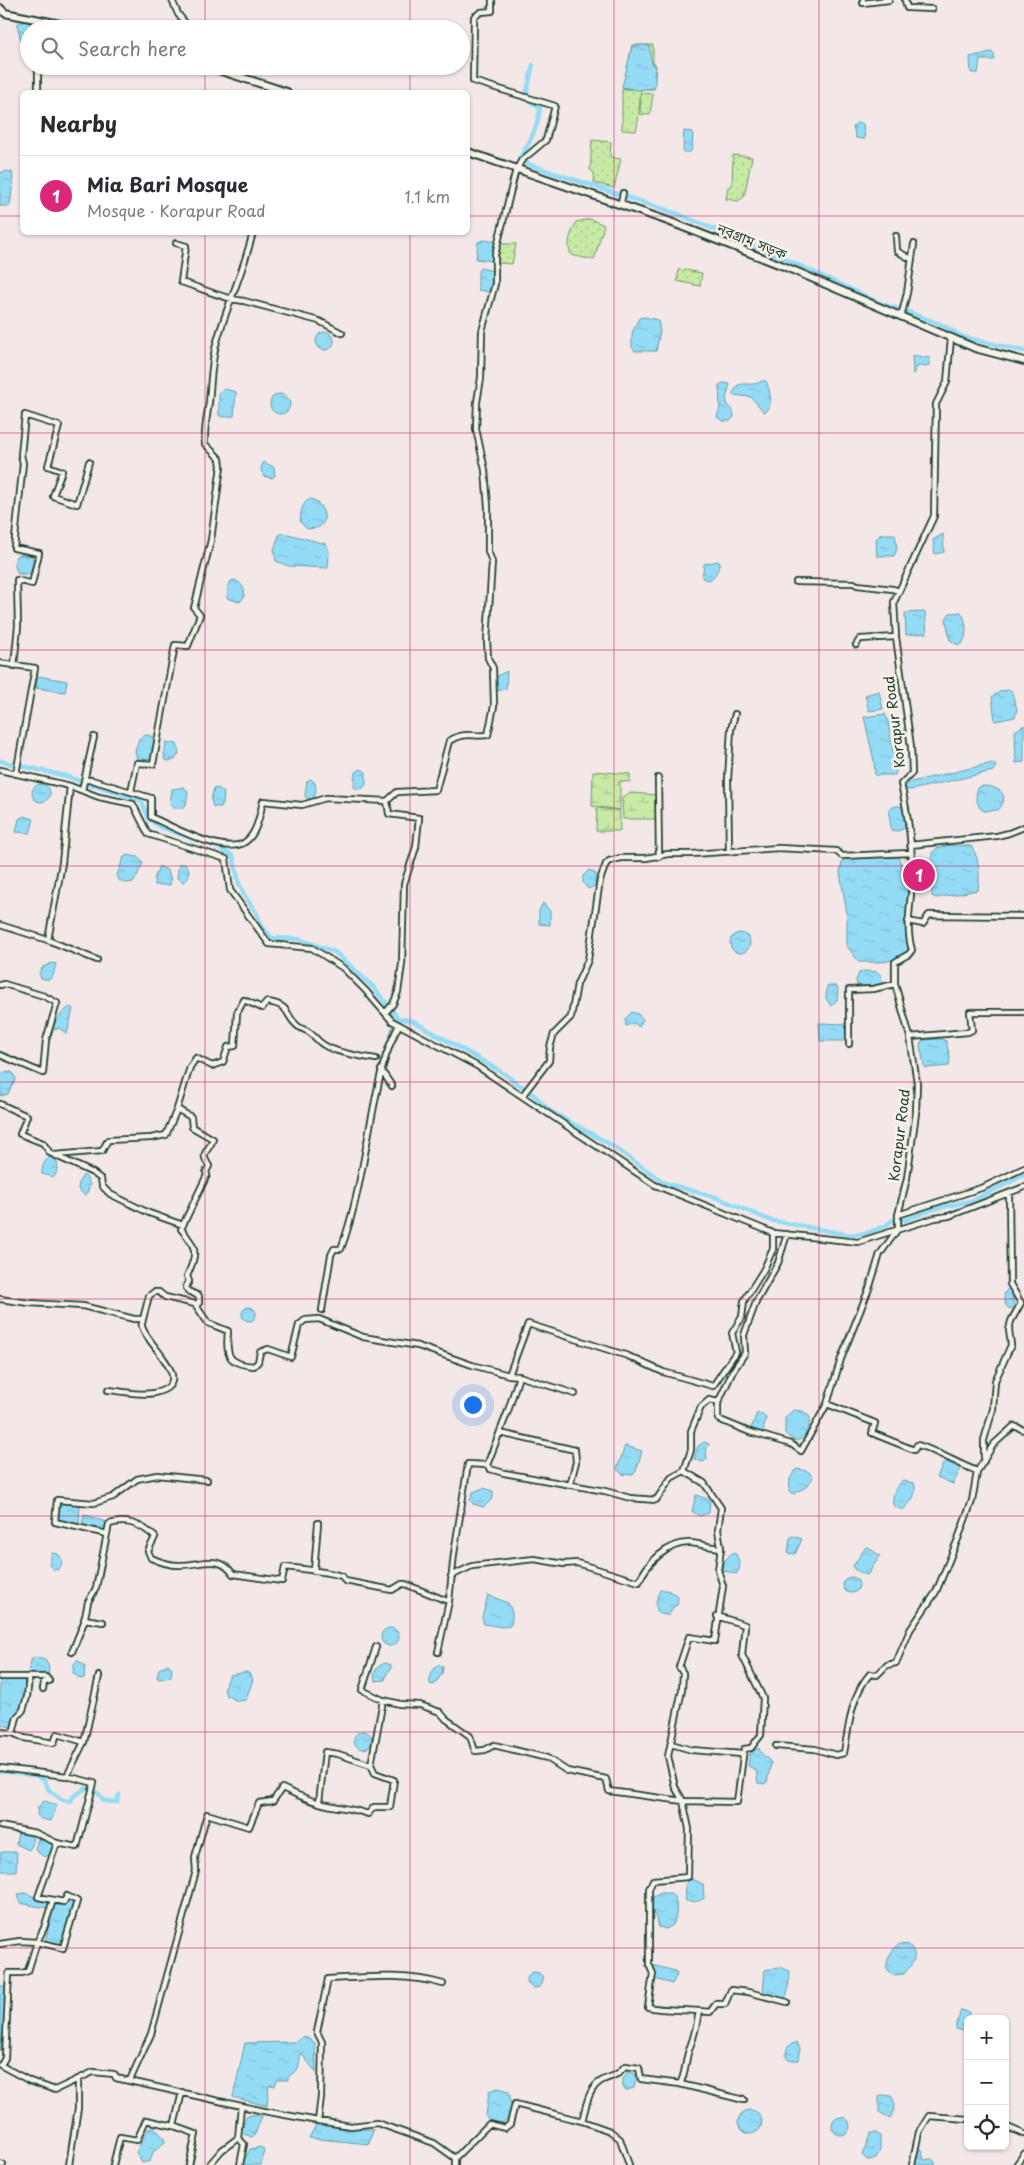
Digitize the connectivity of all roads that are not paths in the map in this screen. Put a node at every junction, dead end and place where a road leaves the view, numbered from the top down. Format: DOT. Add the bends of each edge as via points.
graph roads {
  1 [pos="172,0"];
  2 [pos="492,0"];
  3 [pos="862,0"];
  4 [pos="889,0"];
  5 [pos="905,0"];
  6 [pos="0,8"];
  7 [pos="932,9"];
  8 [pos="37,19"];
  9 [pos="42,20"];
  10 [pos="183,20"];
  11 [pos="38,75"];
  12 [pos="234,75"];
  13 [pos="38,90"];
  14 [pos="281,90"];
  15 [pos="470,153"];
  16 [pos="517,169"];
  17 [pos="623,193"];
  18 [pos="628,207"];
  19 [pos="252,235"];
  20 [pos="896,236"];
  21 [pos="176,243"];
  22 [pos="914,244"];
  23 [pos="912,259"];
  24 [pos="232,300"];
  25 [pos="901,317"];
  26 [pos="342,333"];
  27 [pos="951,338"];
  28 [pos="1024,361"];
  29 [pos="89,462"];
  30 [pos="796,582"];
  31 [pos="899,592"];
  32 [pos="896,637"];
  33 [pos="856,645"];
  34 [pos="0,663"];
  35 [pos="14,666"];
  36 [pos="735,714"];
  37 [pos="94,736"];
  38 [pos="0,770"];
  39 [pos="16,774"];
  40 [pos="658,778"];
  41 [pos="85,780"];
  42 [pos="70,786"];
  43 [pos="82,789"];
  44 [pos="131,792"];
  45 [pos="386,801"];
  46 [pos="1024,827"];
  47 [pos="910,845"];
  48 [pos="729,852"];
  49 [pos="910,853"];
  50 [pos="659,857"];
  51 [pos="1024,916"];
  52 [pos="908,921"];
  53 [pos="0,925"];
  54 [pos="48,940"];
  55 [pos="97,960"];
  56 [pos="895,984"];
  57 [pos="0,985"];
  58 [pos="387,1011"];
  59 [pos="1024,1012"];
  60 [pos="398,1025"];
  61 [pos="910,1037"];
  62 [pos="849,1044"];
  63 [pos="1,1058"];
  64 [pos="376,1059"];
  65 [pos="381,1070"];
  66 [pos="177,1082"];
  67 [pos="184,1084"];
  68 [pos="392,1086"];
  69 [pos="523,1094"];
  70 [pos="0,1104"];
  71 [pos="178,1109"];
  72 [pos="54,1155"];
  73 [pos="1024,1168"];
  74 [pos="1024,1187"];
  75 [pos="1009,1193"];
  76 [pos="898,1218"];
  77 [pos="183,1226"];
  78 [pos="898,1229"];
  79 [pos="773,1233"];
  80 [pos="787,1234"];
  81 [pos="0,1298"];
  82 [pos="195,1304"];
  83 [pos="322,1310"];
  84 [pos="143,1319"];
  85 [pos="509,1374"];
  86 [pos="519,1376"];
  87 [pos="108,1390"];
  88 [pos="574,1394"];
  89 [pos="718,1403"];
  90 [pos="827,1404"];
  91 [pos="1024,1430"];
  92 [pos="500,1433"];
  93 [pos="984,1462"];
  94 [pos="487,1465"];
  95 [pos="684,1471"];
  96 [pos="977,1471"];
  97 [pos="207,1480"];
  98 [pos="570,1485"];
  99 [pos="318,1523"];
  100 [pos="107,1534"];
  101 [pos="721,1548"];
  102 [pos="314,1571"];
  103 [pos="451,1576"];
  104 [pos="445,1600"];
  105 [pos="717,1616"];
  106 [pos="84,1619"];
  107 [pos="103,1622"];
  108 [pos="376,1647"];
  109 [pos="72,1652"];
  110 [pos="438,1652"];
  111 [pos="99,1676"];
  112 [pos="0,1677"];
  113 [pos="29,1677"];
  114 [pos="43,1689"];
  115 [pos="383,1700"];
  116 [pos="0,1732"];
  117 [pos="14,1733"];
  118 [pos="84,1742"];
  119 [pos="671,1744"];
  120 [pos="776,1746"];
  121 [pos="742,1754"];
  122 [pos="370,1765"];
  123 [pos="0,1768"];
  124 [pos="67,1776"];
  125 [pos="682,1801"];
  126 [pos="319,1802"];
  127 [pos="0,1826"];
  128 [pos="57,1843"];
  129 [pos="53,1900"];
  130 [pos="37,1942"];
  131 [pos="0,1944"];
  132 [pos="444,1984"];
  133 [pos="787,2002"];
  134 [pos="699,2011"];
  135 [pos="0,2065"];
  136 [pos="78,2079"];
  137 [pos="130,2080"];
  138 [pos="680,2084"];
  139 [pos="182,2092"];
  140 [pos="744,2100"];
  141 [pos="241,2106"];
  142 [pos="964,2119"];
  143 [pos="318,2121"];
  144 [pos="582,2121"];
  145 [pos="174,2126"];
  146 [pos="1009,2128"];
  147 [pos="1024,2134"];
  148 [pos="238,2138"];
  149 [pos="1024,2154"];
  150 [pos="455,2158"];
  151 [pos="69,2165"];
  152 [pos="113,2165"];
  153 [pos="189,2165"];
  154 [pos="209,2165"];
  155 [pos="240,2165"];
  156 [pos="455,2165"];
  157 [pos="629,2165"];
  158 [pos="912,2165"];
  159 [pos="1016,2165"];
  1 -- 10 [label="street"];
  2 -- 16 [label="street" via="492,11 481,12 474,17 473,80 555,106 546,140"];
  3 -- 4 [label="street" via="863,3"];
  5 -- 7 [label="street" via="907,8"];
  6 -- 8 [label="main road" via="5,13"];
  8 -- 9 [label="main road"];
  11 -- 13 [label="street"];
  12 -- 14 [label="main road"];
  15 -- 16 [label="main road, নবগ্রাম সড়ক"];
  16 -- 18 [label="main road, নবগ্রাম সড়ক"];
  16 -- 45 [label="street" via="496,255 494,292 482,331 481,378 476,410 478,442 485,470 488,551 492,562 487,640 494,677 490,728 488,735 462,734 448,741 436,790 397,792"];
  17 -- 18 [label="street" via="621,202"];
  18 -- 25 [label="main road, নবগ্রাম সড়ক" via="781,265"];
  19 -- 24 [label="street"];
  20 -- 23 [label="street" via="897,251"];
  21 -- 24 [label="street" via="186,246 181,282"];
  22 -- 23 [label="street"];
  23 -- 25 [label="street"];
  24 -- 26 [label="street" via="319,321"];
  24 -- 44 [label="street" via="214,352 204,428 205,444 220,458 221,466 211,540 195,597 194,608 200,615 188,646 175,645 153,764 137,763"];
  25 -- 27 [label="main road, নবগ্রাম সড়ক"];
  27 -- 28 [label="main road, নবগ্রাম সড়ক"];
  27 -- 31 [label="street, Korapur Road" via="947,382 936,404 934,516"];
  29 -- 35 [label="street" via="77,504 53,496 62,471 48,466 58,426 25,415 14,548 39,553 32,584 17,580 18,626"];
  30 -- 31 [label="street" via="854,582"];
  31 -- 32 [label="street, Korapur Road" via="894,602"];
  32 -- 33 [label="street" via="860,639"];
  32 -- 47 [label="street, Korapur Road" via="911,747 912,773 901,784"];
  34 -- 35 [label="street"];
  35 -- 39 [label="street" via="35,668"];
  36 -- 48 [label="street" via="728,780"];
  37 -- 41 [label="street"];
  38 -- 39 [label="street"];
  39 -- 42 [label="street"];
  40 -- 50 [label="street"];
  41 -- 43 [label="street"];
  41 -- 44 [label="street"];
  42 -- 43 [label="street"];
  42 -- 54 [label="street" via="62,863"];
  43 -- 58 [label="street" via="99,797 133,804 148,834 226,859 230,890 269,944 312,948 343,968"];
  44 -- 45 [label="street" via="151,798 151,817 225,846 237,846 251,836 263,800 302,805 326,798"];
  45 -- 58 [label="street" via="389,814 419,818 416,847 404,884 398,992"];
  46 -- 47 [label="street" via="997,836"];
  47 -- 49 [label="street, Korapur Road"];
  48 -- 49 [label="street" via="779,848 836,851 842,856"];
  48 -- 50 [label="street"];
  49 -- 52 [label="street, Korapur Road" via="912,879"];
  50 -- 69 [label="street" via="620,858 606,864 596,902 588,960 577,984 571,1017 554,1034 549,1061"];
  51 -- 52 [label="street" via="928,915 923,924"];
  52 -- 56 [label="street, Korapur Road" via="912,950 895,962"];
  53 -- 54 [label="street"];
  54 -- 55 [label="street"];
  56 -- 61 [label="street, Korapur Road"];
  56 -- 62 [label="street" via="849,990"];
  57 -- 63 [label="street" via="44,996 57,1003 46,1040 43,1074"];
  58 -- 60 [label="street"];
  59 -- 61 [label="street" via="970,1012 972,1030 968,1032"];
  60 -- 65 [label="street"];
  60 -- 69 [label="street"];
  61 -- 76 [label="street, Korapur Road" via="917,1083 916,1113"];
  64 -- 67 [label="street" via="324,1046 276,1003 267,1002 262,1008 244,1000 237,1013 235,1046 228,1047 223,1062 212,1066 196,1058"];
  65 -- 68 [label="street"];
  65 -- 83 [label="street" via="349,1226 341,1249 334,1249 331,1255"];
  66 -- 67 [label="street"];
  67 -- 71 [label="street"];
  69 -- 79 [label="street" via="655,1185"];
  70 -- 72 [label="street" via="27,1116 20,1134 43,1143"];
  71 -- 72 [label="street" via="166,1135 108,1140 102,1151"];
  71 -- 77 [label="street" via="191,1117 192,1127 213,1139 204,1158 209,1166 207,1175"];
  72 -- 77 [label="street" via="92,1173 110,1194"];
  73 -- 76 [label="street" via="984,1187"];
  74 -- 75 [label="street"];
  75 -- 78 [label="street" via="949,1216"];
  75 -- 93 [label="street" via="1010,1284 1021,1303 1011,1321 1011,1345 996,1381 993,1409 984,1440"];
  76 -- 78 [label="street, Korapur Road"];
  77 -- 82 [label="street" via="181,1229 189,1236 195,1254 186,1288 199,1296 199,1303"];
  78 -- 80 [label="street" via="858,1242"];
  78 -- 90 [label="street" via="880,1254"];
  79 -- 80 [label="street"];
  79 -- 85 [label="street" via="774,1249 744,1301 742,1317 732,1333 736,1352 713,1386 663,1372 628,1356 528,1324"];
  80 -- 89 [label="street" via="778,1263 756,1302 744,1335 745,1353"];
  81 -- 84 [label="street" via="83,1306 122,1318"];
  82 -- 84 [label="street" via="154,1292 149,1296"];
  82 -- 85 [label="street" via="208,1323 228,1331 227,1352 241,1365 254,1366 260,1352 268,1350 291,1357 299,1326 305,1320 319,1319 363,1337 418,1346"];
  84 -- 87 [label="street" via="142,1326 148,1340 172,1370 172,1379 154,1393"];
  85 -- 86 [label="street"];
  86 -- 88 [label="street"];
  86 -- 92 [label="street"];
  89 -- 90 [label="street" via="718,1419 790,1444 801,1451"];
  89 -- 95 [label="street" via="709,1400 701,1407 690,1431 690,1450"];
  90 -- 96 [label="street" via="875,1423 872,1433 914,1450 923,1445"];
  91 -- 93 [label="street" via="1014,1426 993,1444"];
  92 -- 94 [label="street"];
  92 -- 98 [label="street" via="575,1450 576,1462"];
  93 -- 96 [label="street"];
  94 -- 98 [label="street" via="504,1473"];
  94 -- 103 [label="street" via="468,1464"];
  95 -- 98 [label="street" via="671,1478 656,1500"];
  95 -- 101 [label="street" via="704,1483 721,1508 718,1530"];
  96 -- 120 [label="street" via="968,1515 936,1592 910,1630 896,1663 887,1665 877,1675 870,1674 863,1683 852,1710 844,1753 836,1755 815,1749"];
  97 -- 100 [label="street" via="157,1475 137,1479 113,1497 94,1504 57,1500 55,1522"];
  99 -- 102 [label="street"];
  100 -- 102 [label="street" via="109,1524 136,1523 155,1537 148,1551 151,1558 174,1565 222,1562 233,1574 282,1581 285,1567"];
  100 -- 106 [label="street" via="96,1588"];
  101 -- 103 [label="street" via="680,1544 650,1564 639,1582 577,1563 534,1559 472,1566"];
  101 -- 105 [label="street" via="718,1570 722,1586"];
  102 -- 104 [label="street" via="392,1590 405,1584"];
  103 -- 110 [label="street"];
  105 -- 119 [label="street" via="716,1641 689,1637 678,1667 683,1673 682,1690"];
  105 -- 121 [label="street" via="745,1625 742,1655 763,1698 761,1735"];
  106 -- 107 [label="street"];
  106 -- 109 [label="street"];
  108 -- 115 [label="street" via="362,1690"];
  111 -- 118 [label="street"];
  112 -- 113 [label="street"];
  113 -- 114 [label="street" via="46,1677 49,1681 44,1682"];
  113 -- 117 [label="street" via="26,1698"];
  115 -- 122 [label="street"];
  115 -- 125 [label="street" via="420,1705 440,1712 470,1736 475,1751 494,1745 547,1758 567,1771 606,1779 609,1791"];
  116 -- 117 [label="street"];
  117 -- 118 [label="street" via="54,1743 57,1734"];
  118 -- 124 [label="street"];
  119 -- 121 [label="street" via="692,1750"];
  119 -- 125 [label="street" via="668,1756 675,1787"];
  121 -- 125 [label="street" via="737,1802"];
  122 -- 126 [label="street" via="325,1752"];
  122 -- 126 [label="street" via="375,1773 394,1780 390,1807 374,1807 368,1814"];
  123 -- 124 [label="street"];
  124 -- 128 [label="street" via="94,1783 77,1847"];
  125 -- 134 [label="street" via="690,1829 688,1877 654,1880 649,1889 649,1964 653,1974 648,2007 664,2011"];
  126 -- 137 [label="street" via="282,1788 273,1801 259,1803 249,1827 207,1814 195,1857 196,1871 151,2034"];
  127 -- 128 [label="street" via="36,1833"];
  128 -- 129 [label="street" via="38,1897"];
  129 -- 130 [label="street"];
  129 -- 130 [label="street" via="64,1902 67,1896 77,1901 63,1948"];
  130 -- 131 [label="street"];
  130 -- 135 [label="street" via="28,1971 9,1973 5,2058"];
  132 -- 143 [label="street" via="390,1977 328,1979 317,2032 322,2042"];
  133 -- 134 [label="street" via="731,1990 725,2004 716,2004 710,2012"];
  134 -- 138 [label="street"];
  135 -- 136 [label="street" via="55,2090"];
  136 -- 137 [label="street" via="93,2072"];
  136 -- 151 [label="street" via="78,2108"];
  137 -- 139 [label="street"];
  138 -- 140 [label="street"];
  138 -- 144 [label="street" via="642,2079 639,2068 626,2066 618,2075 600,2081 589,2094"];
  139 -- 141 [label="street"];
  139 -- 145 [label="street"];
  141 -- 143 [label="street"];
  141 -- 148 [label="street"];
  142 -- 158 [label="street" via="929,2116 919,2132"];
  143 -- 150 [label="street" via="352,2126 377,2123 434,2143"];
  144 -- 150 [label="street" via="516,2104 510,2124 505,2128 488,2124"];
  144 -- 157 [label="street" via="610,2131 620,2139"];
  145 -- 152 [label="street" via="146,2120 137,2140 120,2137"];
  145 -- 153 [label="street" via="196,2134"];
  146 -- 147 [label="street"];
  148 -- 154 [label="street"];
  148 -- 155 [label="street" via="244,2144"];
  149 -- 159 [label="street"];
  150 -- 156 [label="street"];
}
